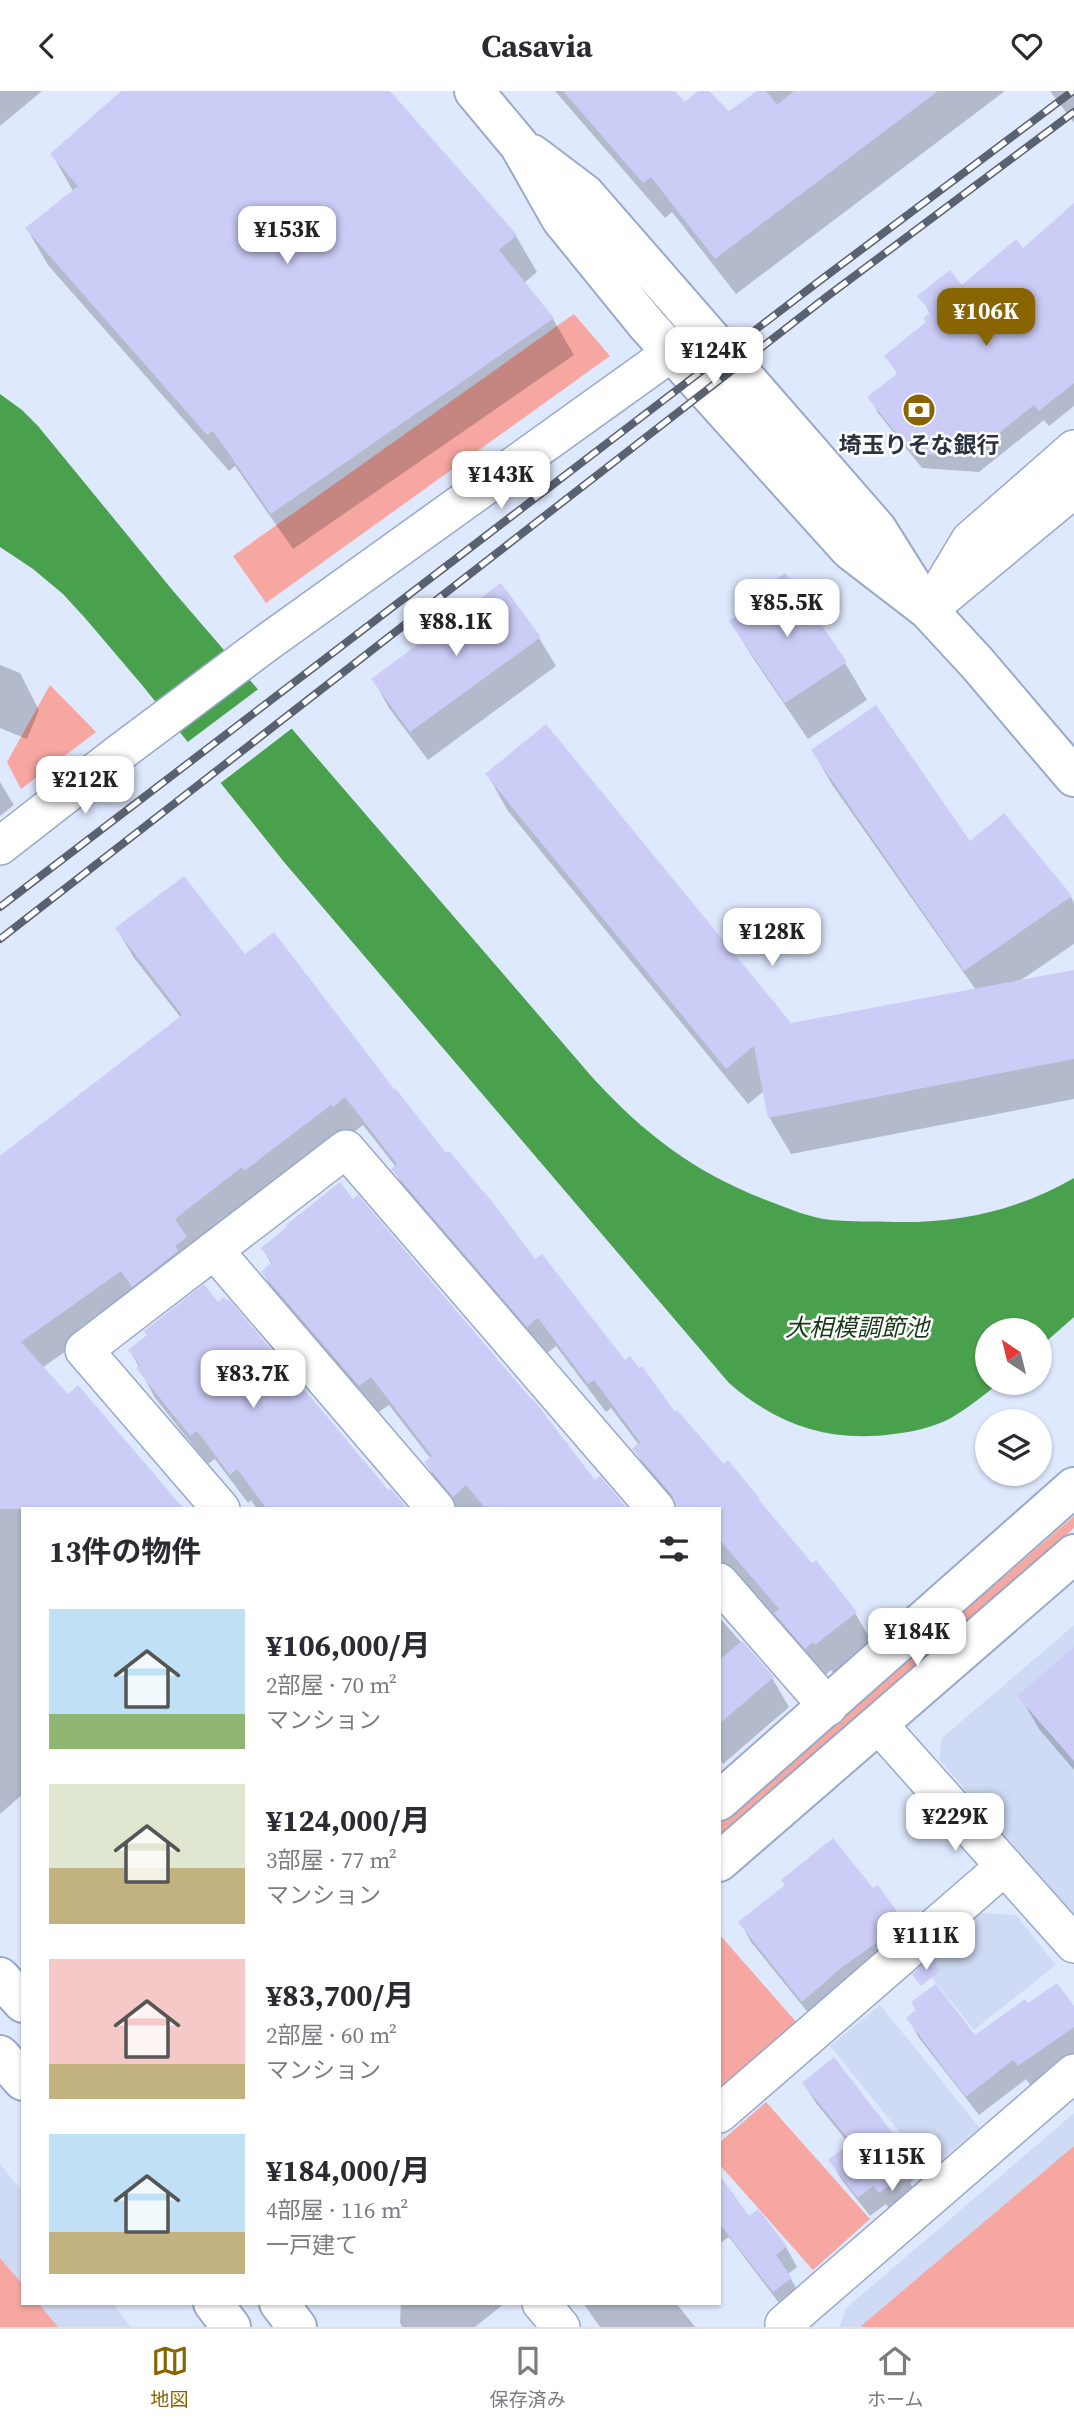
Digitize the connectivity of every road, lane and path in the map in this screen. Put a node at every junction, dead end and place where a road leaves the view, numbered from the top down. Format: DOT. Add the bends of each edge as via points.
graph roads {
  1 [pos="474,91"];
  2 [pos="519,145"];
  3 [pos="704,330"];
  4 [pos="671,352"];
  5 [pos="1074,449"];
  6 [pos="1074,489"];
  7 [pos="928,610"];
  8 [pos="1074,777"];
  9 [pos="0,846"];
  10 [pos="214,1250"];
  11 [pos="1074,1487"];
  12 [pos="219,1507"];
  13 [pos="434,1507"];
  14 [pos="654,1507"];
  15 [pos="1074,1554"];
  16 [pos="721,1584"];
  17 [pos="828,1707"];
  18 [pos="878,1724"];
  19 [pos="721,1799"];
  20 [pos="721,1860"];
  21 [pos="1005,1866"];
  22 [pos="1074,1944"];
  23 [pos="0,1977"];
  24 [pos="21,2001"];
  25 [pos="0,2055"];
  26 [pos="1074,2073"];
  27 [pos="21,2079"];
  28 [pos="721,2112"];
  29 [pos="214,2305"];
  30 [pos="280,2305"];
  31 [pos="543,2305"];
  32 [pos="784,2326"];
  33 [pos="231,2327"];
  34 [pos="297,2327"];
  35 [pos="561,2327"];
  1 -- 2 [label="street"];
  2 -- 3 [label="street" via="585,194"];
  2 -- 4 [label="street" via="561,219"];
  3 -- 4 [label="street"];
  3 -- 7 [label="street" via="877,529"];
  4 -- 7 [label="street" via="850,550"];
  4 -- 9 [label="street" via="265,644"];
  5 -- 7 [label="street" via="970,540"];
  6 -- 7 [label="street"];
  7 -- 8 [label="street"];
  10 -- 12 [label="street" via="84,1350"];
  10 -- 13 [label="street"];
  10 -- 14 [label="street" via="346,1149"];
  11 -- 17 [label="street"];
  15 -- 18 [label="street"];
  16 -- 17 [label="street"];
  17 -- 19 [label="street"];
  18 -- 20 [label="street"];
  18 -- 21 [label="street"];
  21 -- 22 [label="street"];
  21 -- 28 [label="street"];
  23 -- 24 [label="street"];
  25 -- 27 [label="street"];
  26 -- 32 [label="street"];
  29 -- 33 [label="street"];
  30 -- 34 [label="street"];
  31 -- 35 [label="street"];
}
